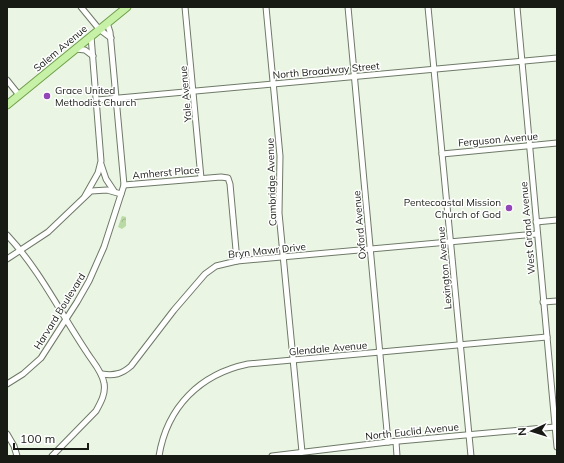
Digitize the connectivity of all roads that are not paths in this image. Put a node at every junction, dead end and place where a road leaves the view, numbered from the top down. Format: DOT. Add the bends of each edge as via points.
graph roads {
  1 [pos="81,7"];
  2 [pos="127,7"];
  3 [pos="185,7"];
  4 [pos="266,7"];
  5 [pos="348,7"];
  6 [pos="428,7"];
  7 [pos="517,7"];
  8 [pos="107,23"];
  9 [pos="99,29"];
  10 [pos="91,36"];
  11 [pos="111,38"];
  12 [pos="76,49"];
  13 [pos="93,56"];
  14 [pos="557,58"];
  15 [pos="522,62"];
  16 [pos="434,70"];
  17 [pos="354,77"];
  18 [pos="7,80"];
  19 [pos="274,84"];
  20 [pos="194,91"];
  21 [pos="19,95"];
  22 [pos="116,98"];
  23 [pos="97,100"];
  24 [pos="7,105"];
  25 [pos="557,143"];
  26 [pos="529,146"];
  27 [pos="442,154"];
  28 [pos="101,164"];
  29 [pos="202,178"];
  30 [pos="124,185"];
  31 [pos="114,191"];
  32 [pos="121,194"];
  33 [pos="85,196"];
  34 [pos="557,220"];
  35 [pos="536,222"];
  36 [pos="537,234"];
  37 [pos="7,235"];
  38 [pos="451,242"];
  39 [pos="370,249"];
  40 [pos="21,251"];
  41 [pos="284,256"];
  42 [pos="7,259"];
  43 [pos="237,261"];
  44 [pos="557,301"];
  45 [pos="543,302"];
  46 [pos="66,319"];
  47 [pos="547,337"];
  48 [pos="461,345"];
  49 [pos="379,352"];
  50 [pos="294,360"];
  51 [pos="102,374"];
  52 [pos="551,382"];
  53 [pos="557,382"];
  54 [pos="7,384"];
  55 [pos="555,427"];
  56 [pos="7,434"];
  57 [pos="469,435"];
  58 [pos="388,442"];
  59 [pos="396,442"];
  60 [pos="557,447"];
  61 [pos="302,452"];
  62 [pos="17,456"];
  63 [pos="52,456"];
  64 [pos="159,456"];
  65 [pos="272,456"];
  66 [pos="398,456"];
  67 [pos="471,456"];
  1 -- 9 [label="street"];
  2 -- 8 [label="main road, Salem Avenue"];
  3 -- 20 [label="street, Yale Avenue"];
  4 -- 19 [label="street, Cambridge Avenue"];
  5 -- 17 [label="street, Oxford Avenue"];
  6 -- 16 [label="street, Lexington Avenue"];
  7 -- 15 [label="street, West Grand Avenue"];
  8 -- 9 [label="main road, Salem Avenue"];
  8 -- 11 [label="street, Harvard Boulevard"];
  9 -- 10 [label="main road, Salem Avenue"];
  9 -- 11 [label="street"];
  10 -- 12 [label="main road, Salem Avenue"];
  10 -- 13 [label="street"];
  11 -- 22 [label="street, Harvard Boulevard"];
  12 -- 13 [label="street" via="85,50"];
  12 -- 21 [label="main road, Salem Avenue"];
  13 -- 23 [label="street"];
  14 -- 15 [label="street, North Broadway Street"];
  15 -- 16 [label="street, North Broadway Street"];
  15 -- 26 [label="street, West Grand Avenue"];
  16 -- 17 [label="street, North Broadway Street"];
  16 -- 27 [label="street, Lexington Avenue"];
  17 -- 19 [label="street, North Broadway Street"];
  17 -- 39 [label="street, Oxford Avenue"];
  18 -- 21 [label="street"];
  19 -- 20 [label="street, North Broadway Street"];
  19 -- 41 [label="street, Cambridge Avenue"];
  20 -- 22 [label="street, North Broadway Street"];
  20 -- 29 [label="street, Yale Avenue"];
  21 -- 24 [label="main road, Salem Avenue"];
  22 -- 23 [label="street, North Broadway Street"];
  22 -- 30 [label="street, Harvard Boulevard"];
  23 -- 28 [label="street"];
  25 -- 26 [label="street, Ferguson Avenue"];
  26 -- 27 [label="street, Ferguson Avenue"];
  26 -- 35 [label="street, West Grand Avenue"];
  27 -- 38 [label="street, Lexington Avenue"];
  28 -- 31 [label="street" via="106,179"];
  28 -- 33 [label="street"];
  29 -- 30 [label="street, Amherst Place"];
  29 -- 43 [label="street, Amherst Place" via="228,178"];
  30 -- 32 [label="street, Harvard Boulevard"];
  31 -- 32 [label="street"];
  31 -- 33 [label="street" via="91,191"];
  32 -- 46 [label="street, Harvard Boulevard" via="96,265"];
  33 -- 40 [label="street" via="59,223"];
  34 -- 35 [label="street"];
  35 -- 36 [label="street, West Grand Avenue"];
  36 -- 38 [label="street, Bryn Mawr Drive"];
  36 -- 45 [label="street, West Grand Avenue"];
  37 -- 40 [label="street"];
  38 -- 39 [label="street, Bryn Mawr Drive"];
  38 -- 48 [label="street, Lexington Avenue"];
  39 -- 41 [label="street, Bryn Mawr Drive"];
  39 -- 49 [label="street, Oxford Avenue"];
  40 -- 42 [label="street"];
  40 -- 46 [label="street"];
  41 -- 43 [label="street, Bryn Mawr Drive"];
  41 -- 50 [label="street, Cambridge Avenue"];
  43 -- 51 [label="street, Bryn Mawr Drive" via="221,264 208,272 174,310 131,366 116,374"];
  44 -- 45 [label="street"];
  45 -- 47 [label="street, West Grand Avenue"];
  46 -- 51 [label="street"];
  46 -- 54 [label="street, Harvard Boulevard" via="41,358"];
  47 -- 48 [label="street, Glendale Avenue"];
  47 -- 52 [label="street, West Grand Avenue"];
  48 -- 49 [label="street, Glendale Avenue"];
  48 -- 57 [label="street, Lexington Avenue"];
  49 -- 50 [label="street, Glendale Avenue"];
  49 -- 58 [label="street, Oxford Avenue"];
  50 -- 61 [label="street, Cambridge Avenue"];
  50 -- 64 [label="street, Glendale Avenue" via="233,367 201,384 183,401 173,416 164,435"];
  51 -- 63 [label="street" via="104,393 101,403"];
  52 -- 53 [label="street"];
  52 -- 55 [label="street, West Grand Avenue"];
  55 -- 57 [label="street, North Euclid Avenue"];
  55 -- 60 [label="street, West Grand Avenue"];
  56 -- 62 [label="street"];
  57 -- 59 [label="street, North Euclid Avenue"];
  57 -- 67 [label="street, Lexington Avenue"];
  58 -- 59 [label="street, North Euclid Avenue"];
  58 -- 61 [label="street, North Euclid Avenue"];
  59 -- 66 [label="street"];
  61 -- 65 [label="street, North Euclid Avenue"];
}
